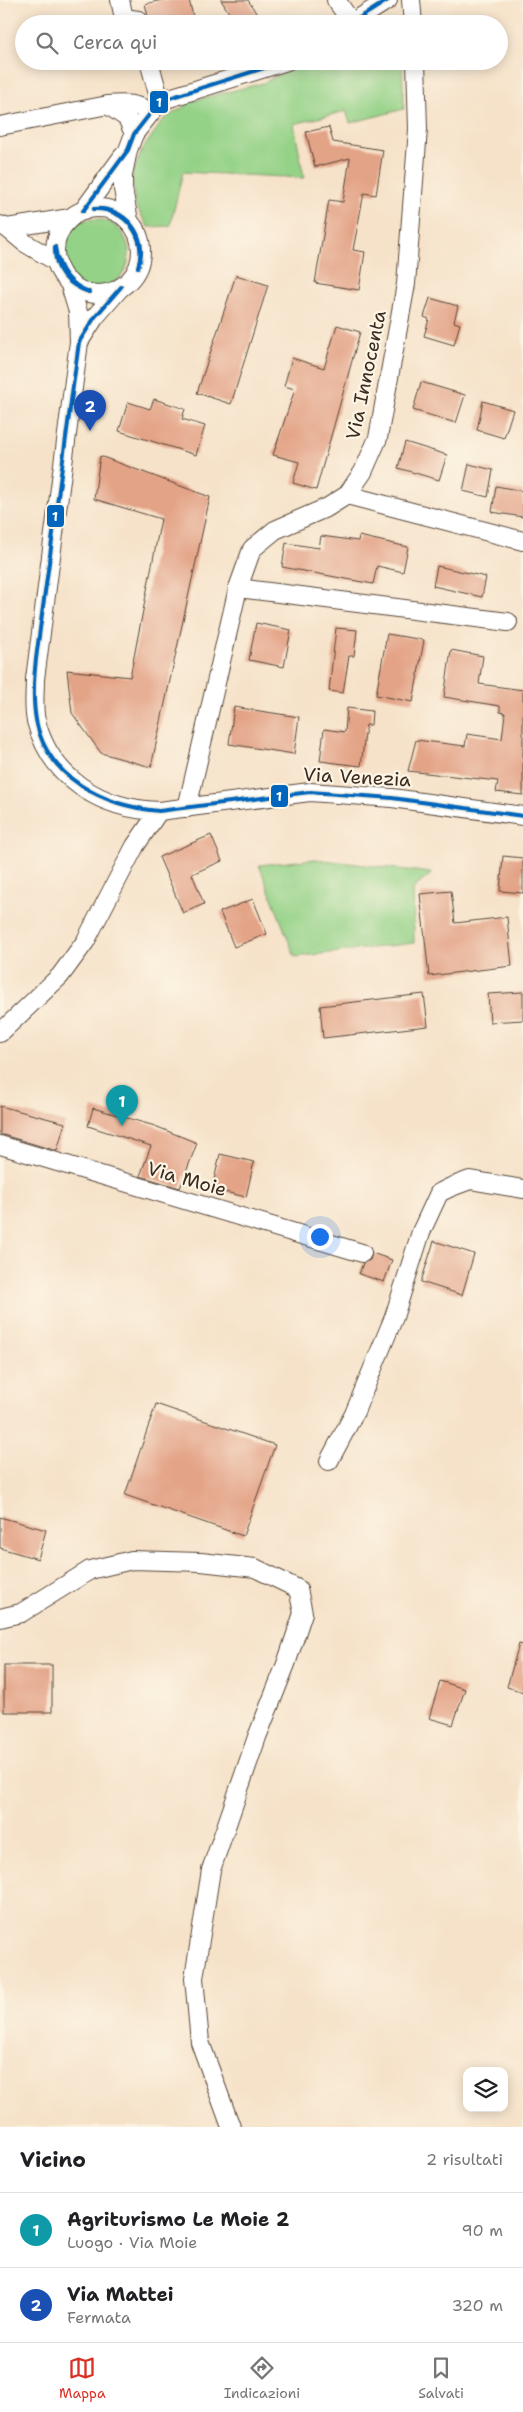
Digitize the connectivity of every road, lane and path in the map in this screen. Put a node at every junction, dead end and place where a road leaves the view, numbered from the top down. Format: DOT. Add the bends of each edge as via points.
graph roads {
  1 [pos="120,0"];
  2 [pos="336,0"];
  3 [pos="388,0"];
  4 [pos="411,0"];
  5 [pos="123,15"];
  6 [pos="346,15"];
  7 [pos="364,15"];
  8 [pos="412,15"];
  9 [pos="150,70"];
  10 [pos="261,70"];
  11 [pos="416,70"];
  12 [pos="108,105"];
  13 [pos="156,106"];
  14 [pos="0,126"];
  15 [pos="131,142"];
  16 [pos="76,214"];
  17 [pos="129,221"];
  18 [pos="4,226"];
  19 [pos="57,262"];
  20 [pos="68,282"];
  21 [pos="121,287"];
  22 [pos="79,342"];
  23 [pos="347,495"];
  24 [pos="523,541"];
  25 [pos="238,588"];
  26 [pos="508,622"];
  27 [pos="187,808"];
  28 [pos="139,810"];
  29 [pos="159,811"];
  30 [pos="523,816"];
  31 [pos="135,846"];
  32 [pos="0,1033"];
  33 [pos="0,1145"];
  34 [pos="523,1189"];
  35 [pos="362,1253"];
  36 [pos="329,1461"];
  37 [pos="0,1618"];
  38 [pos="230,2127"];
  1 -- 5 [label="street"];
  2 -- 6 [label="street"];
  3 -- 7 [label="street"];
  4 -- 8 [label="street"];
  9 -- 13 [label="street"];
  10 -- 13 [label="street"];
  11 -- 23 [label="street, Via Innocenta" via="418,129 406,284 378,438 363,472"];
  12 -- 13 [label="street"];
  12 -- 14 [label="street"];
  12 -- 15 [label="street" via="127,118"];
  13 -- 15 [label="street"];
  15 -- 16 [label="street"];
  15 -- 17 [label="street" via="123,175"];
  16 -- 17 [label="street" via="95,208 107,209"];
  16 -- 18 [label="street"];
  16 -- 19 [label="street" via="61,229 56,243"];
  17 -- 21 [label="street" via="141,244 141,257 130,280"];
  18 -- 19 [label="street"];
  19 -- 20 [label="street"];
  20 -- 21 [label="street" via="92,293 107,293"];
  20 -- 22 [label="street, Via Venezia" via="78,312"];
  21 -- 22 [label="street"];
  22 -- 28 [label="street, Via Venezia" via="35,679 36,719 57,767 84,790 110,803"];
  23 -- 24 [label="street"];
  23 -- 25 [label="street, Via Innocenta" via="275,530 252,549"];
  25 -- 26 [label="street"];
  25 -- 27 [label="street, Via Innocenta"];
  27 -- 29 [label="street, Via Venezia"];
  27 -- 30 [label="street, Via Venezia" via="310,792 392,798"];
  28 -- 29 [label="street, Via Venezia"];
  28 -- 31 [label="street"];
  29 -- 31 [label="street"];
  31 -- 32 [label="street" via="85,942 60,976"];
  33 -- 35 [label="street, Via Moie"];
  34 -- 36 [label="street" via="470,1180 439,1194 421,1232 394,1317 354,1414"];
  37 -- 38 [label="street" via="21,1613 90,1570 132,1560 255,1568 298,1589 303,1613 211,1870 194,1978 200,2042"];
}
